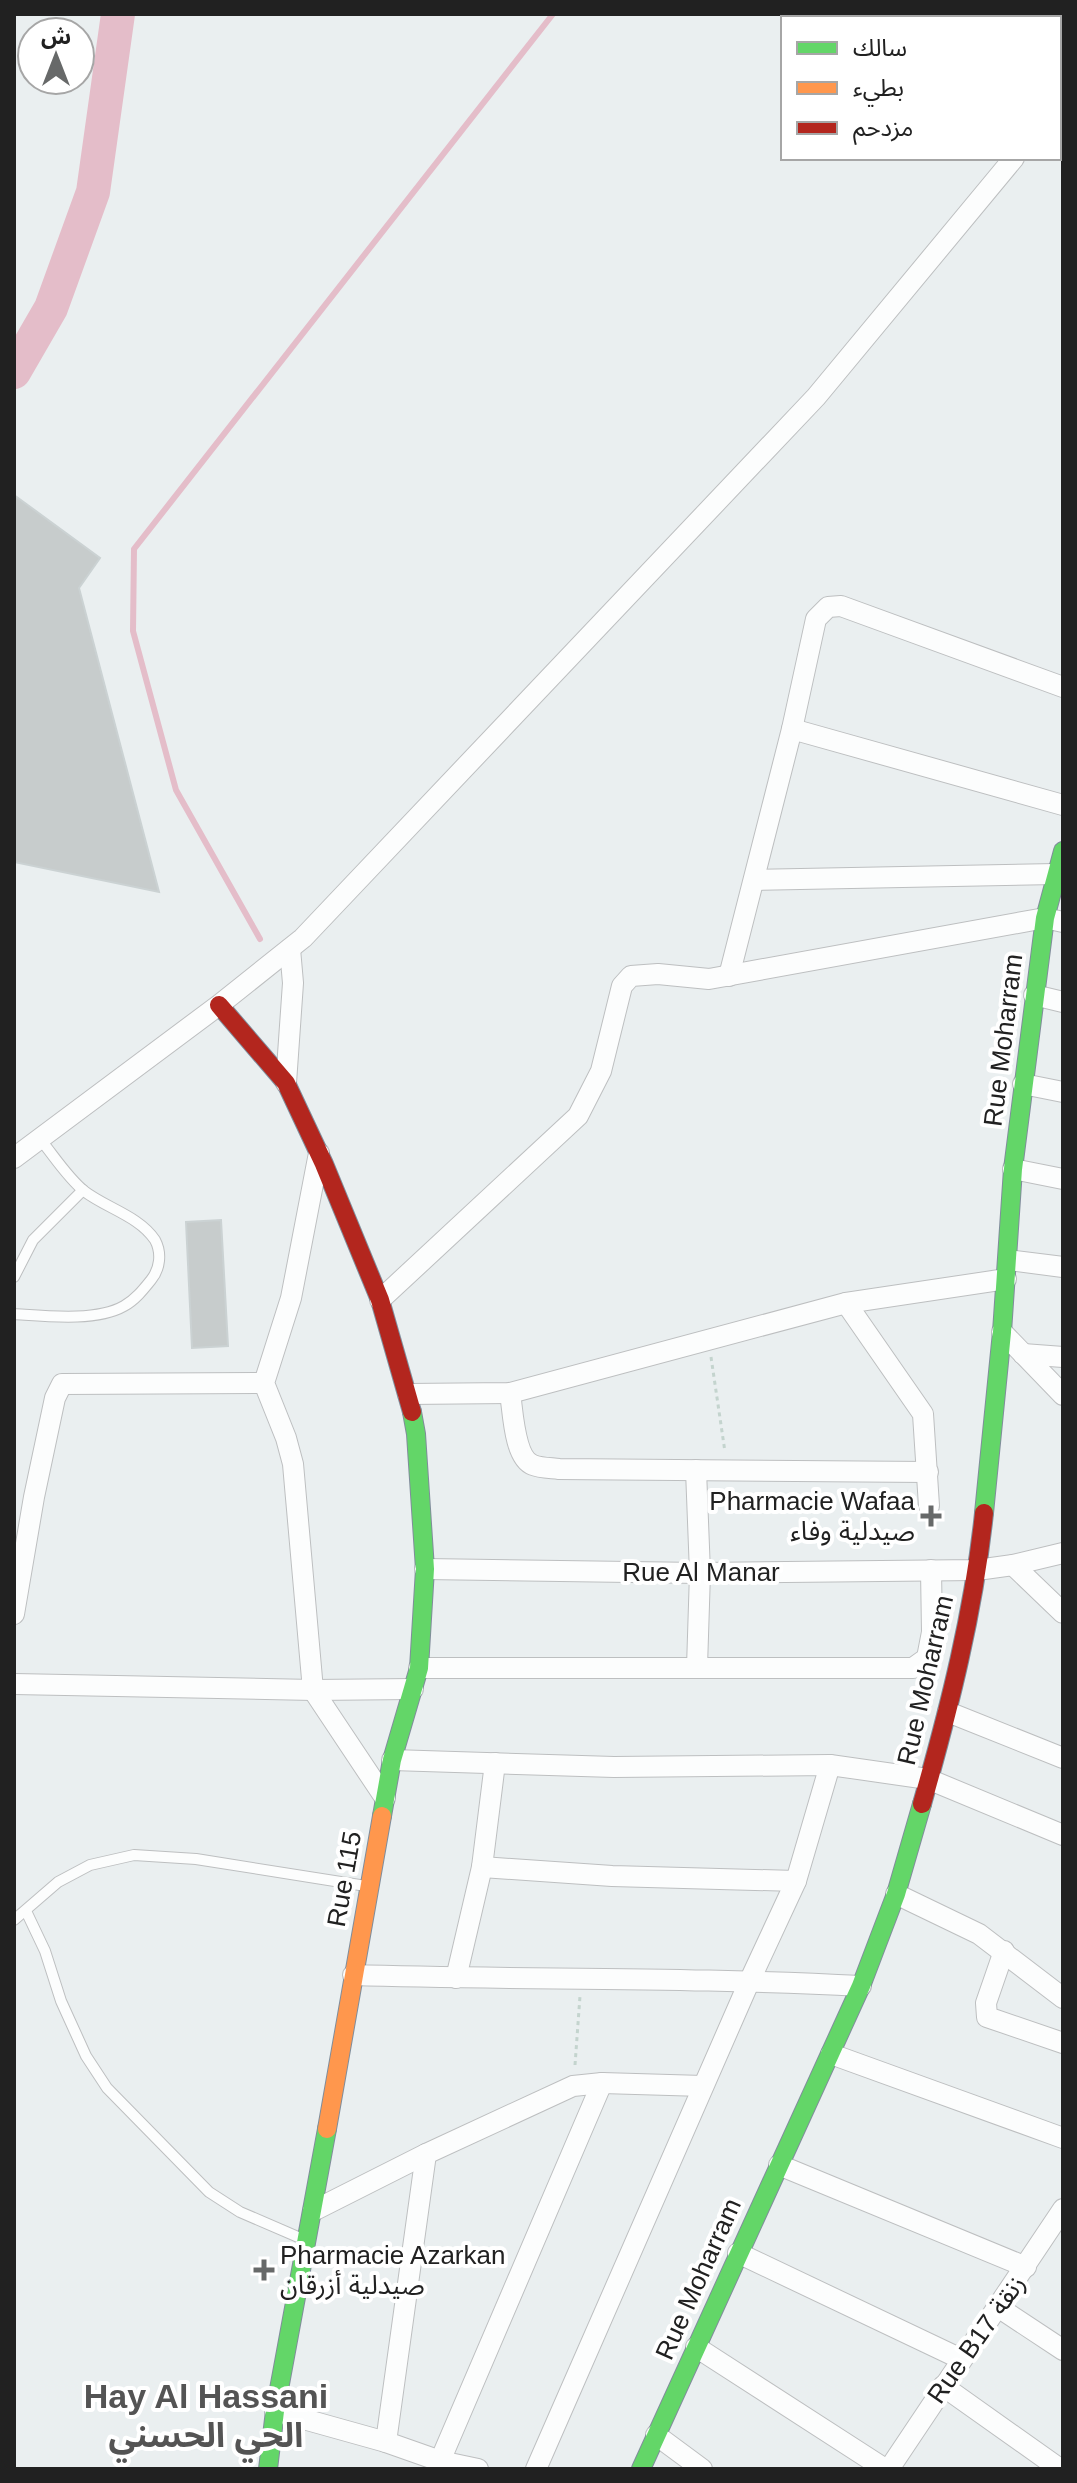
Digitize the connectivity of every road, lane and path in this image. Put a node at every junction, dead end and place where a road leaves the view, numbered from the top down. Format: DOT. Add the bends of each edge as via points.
graph roads {
  1 [pos="1012,160"];
  2 [pos="1063,687"];
  3 [pos="792,729"];
  4 [pos="1063,805"];
  5 [pos="1063,851"];
  6 [pos="1056,874"];
  7 [pos="754,880"];
  8 [pos="1054,920"];
  9 [pos="290,949"];
  10 [pos="729,976"];
  11 [pos="1034,995"];
  12 [pos="1063,1002"];
  13 [pos="219,1005"];
  14 [pos="286,1083"];
  15 [pos="1023,1084"];
  16 [pos="1063,1092"];
  17 [pos="38,1140"];
  18 [pos="319,1153"];
  19 [pos="14,1158"];
  20 [pos="1013,1169"];
  21 [pos="1063,1179"];
  22 [pos="82,1192"];
  23 [pos="1063,1267"];
  24 [pos="1007,1269"];
  25 [pos="14,1277"];
  26 [pos="380,1300"];
  27 [pos="846,1303"];
  28 [pos="14,1314"];
  29 [pos="1002,1332"];
  30 [pos="709,1341"];
  31 [pos="1023,1354"];
  32 [pos="1063,1357"];
  33 [pos="264,1383"];
  34 [pos="510,1393"];
  35 [pos="408,1394"];
  36 [pos="1063,1395"];
  37 [pos="696,1470"];
  38 [pos="726,1470"];
  39 [pos="928,1472"];
  40 [pos="929,1506"];
  41 [pos="1063,1553"];
  42 [pos="1013,1565"];
  43 [pos="425,1569"];
  44 [pos="931,1570"];
  45 [pos="977,1570"];
  46 [pos="700,1573"];
  47 [pos="1063,1613"];
  48 [pos="14,1614"];
  49 [pos="697,1667"];
  50 [pos="419,1668"];
  51 [pos="14,1684"];
  52 [pos="413,1689"];
  53 [pos="313,1690"];
  54 [pos="948,1712"];
  55 [pos="1063,1758"];
  56 [pos="392,1760"];
  57 [pos="495,1763"];
  58 [pos="830,1765"];
  59 [pos="928,1779"];
  60 [pos="385,1798"];
  61 [pos="1063,1835"];
  62 [pos="482,1867"];
  63 [pos="796,1881"];
  64 [pos="370,1886"];
  65 [pos="896,1894"];
  66 [pos="26,1911"];
  67 [pos="14,1920"];
  68 [pos="1004,1951"];
  69 [pos="353,1975"];
  70 [pos="456,1978"];
  71 [pos="750,1980"];
  72 [pos="582,1981"];
  73 [pos="861,1986"];
  74 [pos="1063,1998"];
  75 [pos="1063,2043"];
  76 [pos="831,2054"];
  77 [pos="602,2083"];
  78 [pos="573,2086"];
  79 [pos="703,2086"];
  80 [pos="1063,2138"];
  81 [pos="426,2154"];
  82 [pos="779,2165"];
  83 [pos="313,2211"];
  84 [pos="1060,2222"];
  85 [pos="308,2241"];
  86 [pos="738,2253"];
  87 [pos="1026,2267"];
  88 [pos="998,2307"];
  89 [pos="696,2347"];
  90 [pos="1063,2350"];
  91 [pos="961,2359"];
  92 [pos="943,2386"];
  93 [pos="275,2411"];
  94 [pos="656,2435"];
  95 [pos="386,2442"];
  96 [pos="440,2461"];
  97 [pos="268,2469"];
  98 [pos="478,2469"];
  99 [pos="536,2469"];
  100 [pos="641,2469"];
  101 [pos="702,2469"];
  102 [pos="887,2469"];
  103 [pos="1060,2469"];
  1 -- 9 [label="street" via="816,397"];
  2 -- 3 [label="street" via="836,606 816,619"];
  3 -- 4 [label="street"];
  3 -- 7 [label="street"];
  5 -- 6 [label="street, Rue Moharram"];
  6 -- 7 [label="street"];
  6 -- 8 [label="street, Rue Moharram"];
  7 -- 10 [label="street"];
  8 -- 10 [label="street"];
  8 -- 11 [label="street, Rue Moharram"];
  9 -- 13 [label="street"];
  9 -- 14 [label="street" via="293,995"];
  10 -- 26 [label="street" via="642,974 625,980 601,1071 578,1116"];
  11 -- 12 [label="street"];
  11 -- 15 [label="street, Rue Moharram"];
  13 -- 14 [label="street, Rue 115"];
  13 -- 17 [label="street"];
  14 -- 18 [label="street, Rue 115"];
  15 -- 16 [label="street"];
  15 -- 20 [label="street, Rue Moharram"];
  17 -- 19 [label="street"];
  17 -- 22 [label="lane"];
  18 -- 26 [label="street, Rue 115"];
  18 -- 33 [label="street" via="291,1298"];
  20 -- 21 [label="street"];
  20 -- 24 [label="street, Rue Moharram"];
  22 -- 25 [label="lane" via="33,1240"];
  22 -- 28 [label="lane" via="143,1227 156,1242 157,1272 138,1295 106,1313"];
  23 -- 24 [label="street"];
  24 -- 27 [label="street"];
  24 -- 29 [label="street, Rue Moharram"];
  26 -- 35 [label="street, Rue 115"];
  27 -- 30 [label="street"];
  27 -- 39 [label="street" via="923,1414"];
  29 -- 31 [label="street"];
  29 -- 45 [label="street, Rue Moharram"];
  30 -- 34 [label="street"];
  30 -- 38 [label="path"];
  31 -- 32 [label="street"];
  31 -- 36 [label="street"];
  33 -- 48 [label="street" via="62,1384 34,1497"];
  33 -- 53 [label="street" via="293,1464"];
  34 -- 35 [label="street"];
  34 -- 37 [label="street" via="517,1439 533,1465"];
  35 -- 43 [label="street, Rue 115" via="416,1434"];
  37 -- 38 [label="street"];
  37 -- 46 [label="street"];
  38 -- 39 [label="street"];
  39 -- 40 [label="street"];
  41 -- 42 [label="street, Rue Al Manar"];
  42 -- 45 [label="street, Rue Al Manar"];
  42 -- 47 [label="street"];
  43 -- 46 [label="street, Rue Al Manar"];
  43 -- 50 [label="street, Rue 115"];
  44 -- 45 [label="street, Rue Al Manar"];
  44 -- 46 [label="street, Rue Al Manar"];
  44 -- 49 [label="street" via="932,1632 927,1658 913,1668"];
  45 -- 54 [label="street, Rue Moharram"];
  46 -- 49 [label="street"];
  49 -- 50 [label="street"];
  50 -- 52 [label="street, Rue 115"];
  51 -- 53 [label="street"];
  52 -- 53 [label="street"];
  52 -- 56 [label="street, Rue 115"];
  53 -- 60 [label="street"];
  54 -- 55 [label="street"];
  54 -- 59 [label="street, Rue Moharram"];
  56 -- 57 [label="street"];
  56 -- 60 [label="street, Rue 115"];
  57 -- 58 [label="street"];
  57 -- 62 [label="street"];
  58 -- 59 [label="street"];
  58 -- 63 [label="street"];
  59 -- 61 [label="street"];
  59 -- 65 [label="street, Rue Moharram"];
  60 -- 64 [label="street, Rue 115"];
  62 -- 63 [label="street"];
  62 -- 70 [label="street"];
  63 -- 71 [label="street"];
  64 -- 66 [label="lane" via="196,1859 134,1855 79,1871"];
  64 -- 69 [label="street, Rue 115"];
  65 -- 68 [label="street"];
  65 -- 73 [label="street, Rue Moharram"];
  66 -- 67 [label="lane"];
  66 -- 85 [label="lane" via="86,2056 107,2088 209,2192 240,2212"];
  68 -- 74 [label="street"];
  68 -- 75 [label="street" via="986,2003 987,2017"];
  69 -- 70 [label="street"];
  69 -- 83 [label="street, Rue 115"];
  70 -- 72 [label="street"];
  71 -- 72 [label="street"];
  71 -- 73 [label="street"];
  71 -- 79 [label="street"];
  72 -- 78 [label="path"];
  73 -- 76 [label="street, Rue Moharram"];
  76 -- 80 [label="street"];
  76 -- 82 [label="street, Rue Moharram"];
  77 -- 78 [label="street"];
  77 -- 79 [label="street"];
  77 -- 96 [label="street"];
  78 -- 81 [label="street"];
  79 -- 99 [label="street"];
  81 -- 83 [label="street"];
  81 -- 95 [label="street"];
  82 -- 86 [label="street, Rue Moharram"];
  82 -- 87 [label="street"];
  83 -- 85 [label="street, Rue 115"];
  84 -- 87 [label="street, Rue B17 زنقة"];
  85 -- 93 [label="street, Rue 115"];
  86 -- 89 [label="street, Rue Moharram"];
  86 -- 91 [label="street"];
  87 -- 88 [label="street, Rue B17 زنقة"];
  88 -- 90 [label="street"];
  88 -- 91 [label="street, Rue B17 زنقة"];
  89 -- 94 [label="street, Rue Moharram"];
  89 -- 102 [label="street"];
  91 -- 92 [label="street, Rue B17 زنقة"];
  92 -- 102 [label="street, Rue B17 زنقة"];
  92 -- 103 [label="street"];
  93 -- 95 [label="street"];
  93 -- 97 [label="street, Rue 115"];
  94 -- 100 [label="street, Rue Moharram"];
  94 -- 101 [label="street"];
  95 -- 96 [label="street"];
  96 -- 98 [label="street"];
}
